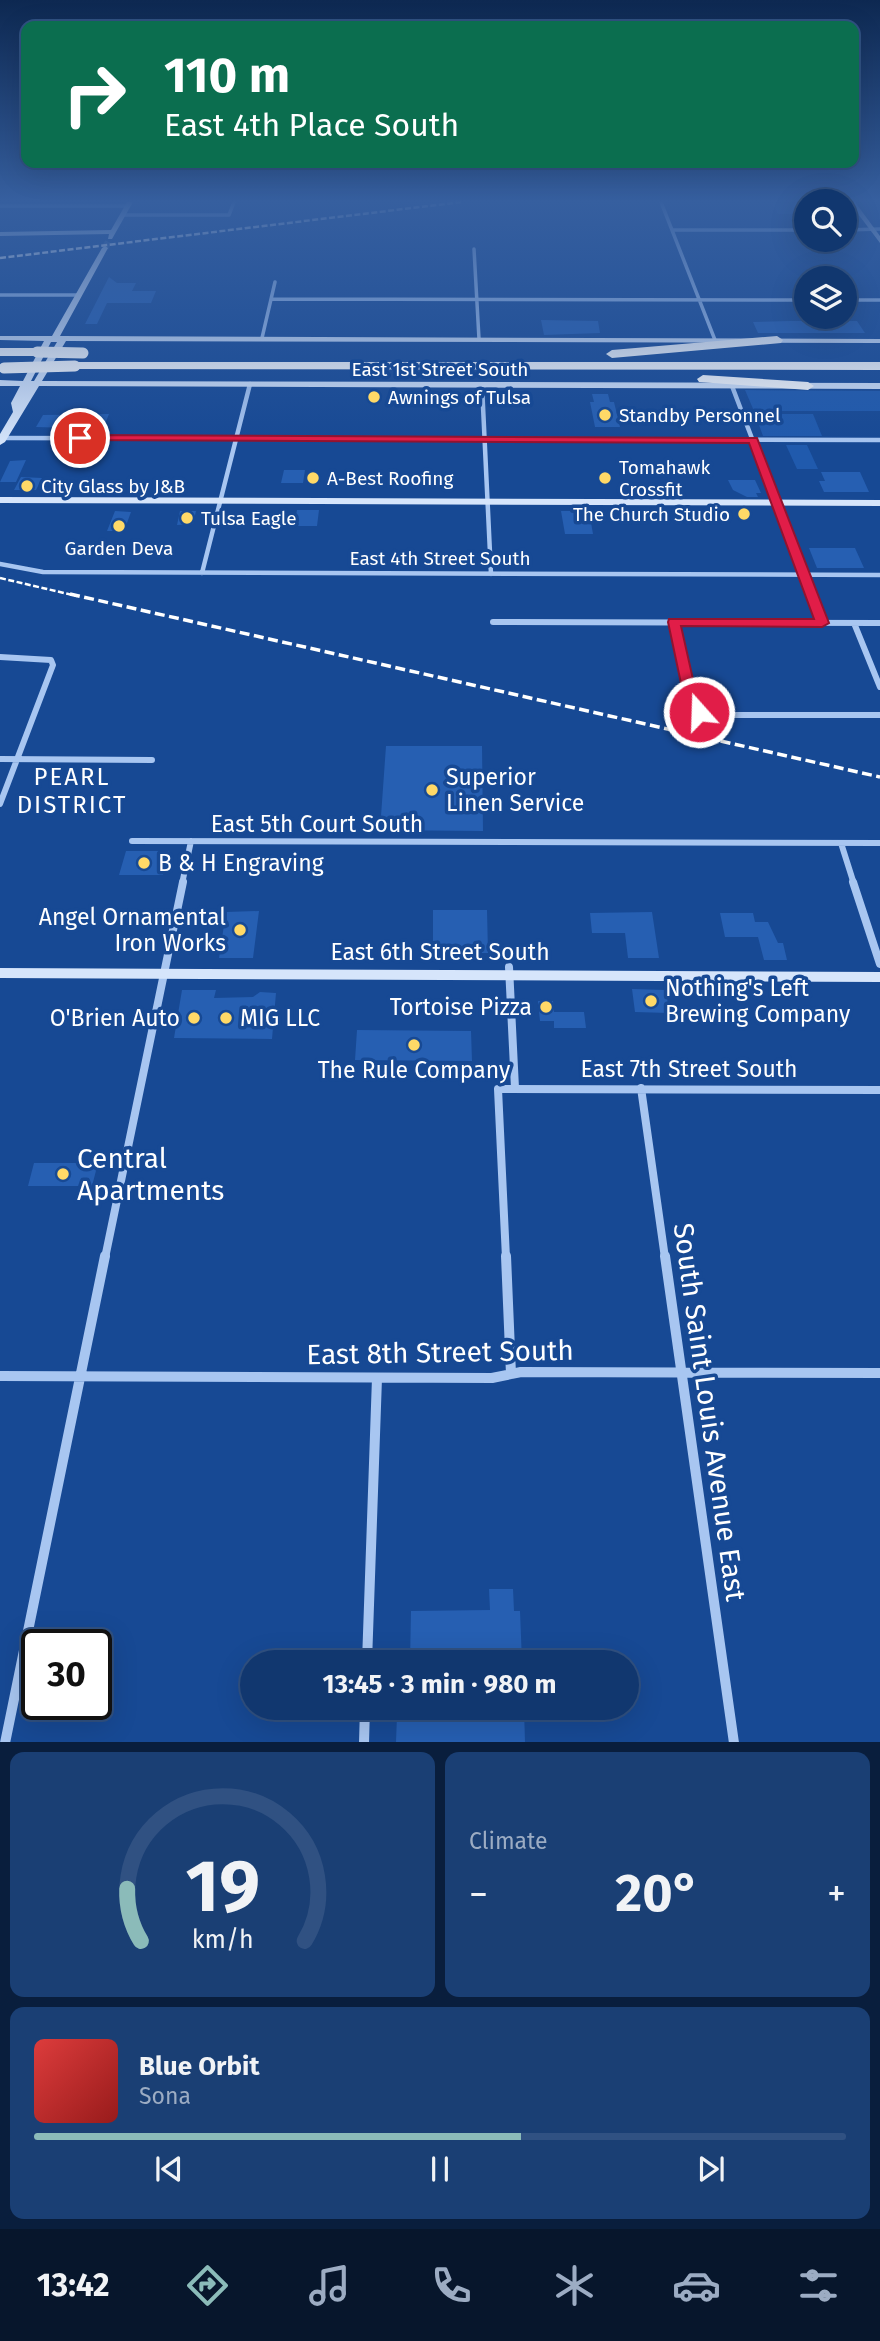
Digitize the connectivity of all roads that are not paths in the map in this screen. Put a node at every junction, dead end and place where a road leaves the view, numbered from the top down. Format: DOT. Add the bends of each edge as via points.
graph roads {
  1 [pos="85,283"];
  2 [pos="275,283"];
  3 [pos="476,283"];
  4 [pos="693,283"];
  5 [pos="0,295"];
  6 [pos="79,295"];
  7 [pos="272,299"];
  8 [pos="477,299"];
  9 [pos="699,300"];
  10 [pos="794,300"];
  11 [pos="857,300"];
  12 [pos="880,300"];
  13 [pos="0,338"];
  14 [pos="55,338"];
  15 [pos="262,338"];
  16 [pos="479,339"];
  17 [pos="715,340"];
  18 [pos="777,340"];
  19 [pos="880,341"];
  20 [pos="80,359"];
  21 [pos="555,359"];
  22 [pos="880,359"];
  23 [pos="4,360"];
  24 [pos="477,366"];
  25 [pos="880,366"];
  26 [pos="0,383"];
  27 [pos="25,383"];
  28 [pos="38,383"];
  29 [pos="250,384"];
  30 [pos="482,384"];
  31 [pos="732,386"];
  32 [pos="808,386"];
  33 [pos="880,386"];
  34 [pos="17,411"];
  35 [pos="1,439"];
  36 [pos="236,439"];
  37 [pos="485,440"];
  38 [pos="753,440"];
  39 [pos="880,440"];
  40 [pos="0,500"];
  41 [pos="220,500"];
  42 [pos="487,501"];
  43 [pos="776,502"];
  44 [pos="880,503"];
  45 [pos="0,564"];
  46 [pos="202,573"];
  47 [pos="491,574"];
  48 [pos="804,575"];
  49 [pos="880,575"];
  50 [pos="493,622"];
  51 [pos="674,622"];
  52 [pos="822,623"];
  53 [pos="854,623"];
  54 [pos="880,623"];
  55 [pos="0,657"];
  56 [pos="880,687"];
  57 [pos="880,715"];
  58 [pos="17,759"];
  59 [pos="0,760"];
  60 [pos="152,760"];
  61 [pos="0,804"];
  62 [pos="132,841"];
  63 [pos="191,841"];
  64 [pos="841,843"];
  65 [pos="880,843"];
  66 [pos="880,964"];
  67 [pos="509,971"];
  68 [pos="0,973"];
  69 [pos="164,974"];
  70 [pos="880,977"];
  71 [pos="515,1088"];
  72 [pos="641,1088"];
  73 [pos="880,1090"];
  74 [pos="681,1372"];
  75 [pos="880,1373"];
  76 [pos="511,1374"];
  77 [pos="0,1376"];
  78 [pos="82,1376"];
  79 [pos="377,1378"];
  80 [pos="367,1650"];
  81 [pos="365,1720"];
  82 [pos="5,1742"];
  83 [pos="364,1742"];
  84 [pos="734,1742"];
  1 -- 6 [label="main road"];
  2 -- 7 [label="street"];
  3 -- 8 [label="street"];
  4 -- 9 [label="street"];
  5 -- 6 [label="street"];
  6 -- 14 [label="main road"];
  7 -- 8 [label="street"];
  7 -- 15 [label="street"];
  8 -- 9 [label="street"];
  8 -- 16 [label="street"];
  9 -- 10 [label="street"];
  9 -- 17 [label="street"];
  11 -- 12 [label="street"];
  13 -- 14 [label="main road"];
  14 -- 15 [label="main road"];
  14 -- 27 [label="main road" via="48,340"];
  14 -- 28 [label="main road" via="62,340"];
  15 -- 16 [label="main road"];
  16 -- 17 [label="main road"];
  17 -- 18 [label="main road"];
  18 -- 19 [label="main road"];
  18 -- 21 [label="highway"];
  20 -- 21 [label="highway"];
  20 -- 23 [label="highway, bridge"];
  20 -- 23 [label="highway, bridge"];
  20 -- 24 [label="highway"];
  21 -- 22 [label="highway"];
  24 -- 25 [label="highway"];
  24 -- 32 [label="highway"];
  26 -- 27 [label="main road, East 1st Street South"];
  27 -- 28 [label="main road, East 1st Street South"];
  27 -- 34 [label="main road"];
  28 -- 29 [label="main road, East 1st Street South"];
  28 -- 34 [label="main road"];
  29 -- 30 [label="main road, East 1st Street South"];
  29 -- 36 [label="street"];
  30 -- 31 [label="main road, East 1st Street South"];
  30 -- 37 [label="street"];
  31 -- 32 [label="main road, East 1st Street South"];
  31 -- 38 [label="street"];
  32 -- 33 [label="main road, East 1st Street South"];
  34 -- 35 [label="main road"];
  35 -- 36 [label="street"];
  36 -- 37 [label="street"];
  36 -- 41 [label="street"];
  37 -- 38 [label="street"];
  37 -- 42 [label="street"];
  38 -- 39 [label="street"];
  38 -- 43 [label="street"];
  40 -- 41 [label="main road"];
  41 -- 42 [label="main road"];
  41 -- 46 [label="street"];
  42 -- 43 [label="main road"];
  42 -- 47 [label="street"];
  43 -- 44 [label="main road"];
  43 -- 48 [label="street"];
  45 -- 46 [label="street, East 4th Street South" via="43,572"];
  46 -- 47 [label="street, East 4th Street South"];
  47 -- 48 [label="street, East 4th Street South"];
  48 -- 49 [label="street, East 4th Street South"];
  48 -- 52 [label="street"];
  50 -- 51 [label="street"];
  51 -- 52 [label="street"];
  51 -- 57 [label="street" via="693,707 699,712"];
  52 -- 53 [label="street"];
  53 -- 54 [label="street"];
  53 -- 56 [label="street"];
  55 -- 58 [label="street" via="51,660 53,665"];
  58 -- 59 [label="street"];
  58 -- 60 [label="street"];
  58 -- 61 [label="street"];
  62 -- 63 [label="street, East 5th Court South"];
  63 -- 64 [label="street, East 5th Court South"];
  63 -- 69 [label="street"];
  64 -- 65 [label="street, East 5th Court South"];
  64 -- 66 [label="street"];
  67 -- 69 [label="main road, East 6th Street South"];
  67 -- 70 [label="main road, East 6th Street South"];
  67 -- 71 [label="street"];
  68 -- 69 [label="main road, East 6th Street South"];
  69 -- 78 [label="street"];
  71 -- 72 [label="street, East 7th Street South"];
  71 -- 76 [label="street, East 7th Street South" via="499,1088"];
  72 -- 73 [label="street, East 7th Street South"];
  72 -- 74 [label="street, South Saint Louis Avenue East"];
  74 -- 75 [label="street, East 8th Street South"];
  74 -- 76 [label="street, East 8th Street South"];
  74 -- 84 [label="street, South Saint Louis Avenue East"];
  76 -- 79 [label="street, East 8th Street South"];
  77 -- 78 [label="street, East 8th Street South"];
  78 -- 79 [label="street, East 8th Street South"];
  78 -- 82 [label="street"];
  79 -- 80 [label="street"];
  81 -- 83 [label="street"];
}
